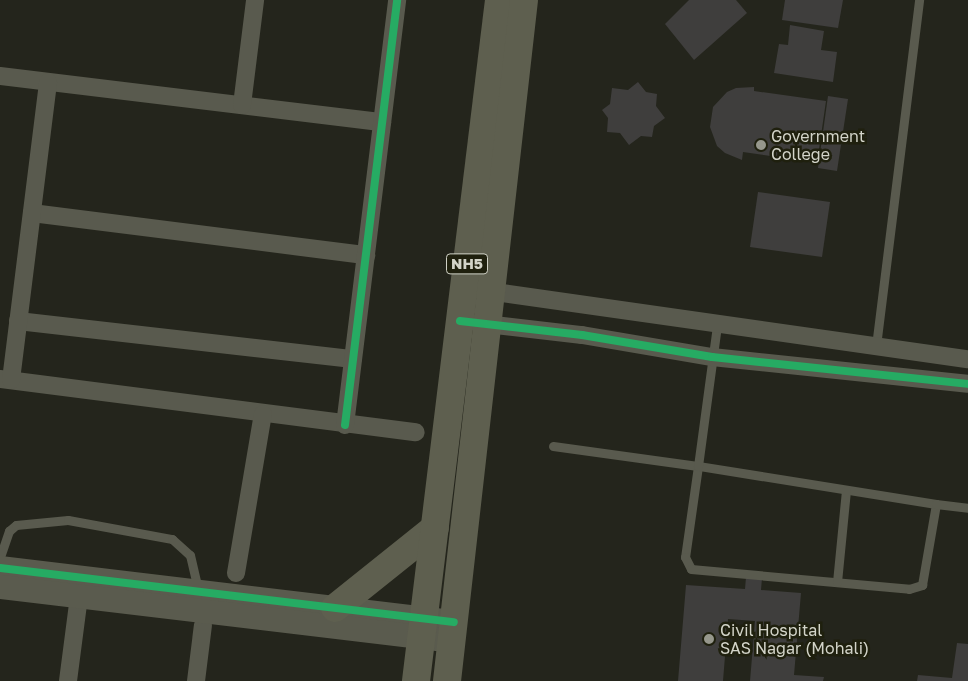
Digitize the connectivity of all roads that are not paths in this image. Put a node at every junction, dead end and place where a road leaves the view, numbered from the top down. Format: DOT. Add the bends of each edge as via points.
graph roads {
  1 [pos="255,0"];
  2 [pos="397,0"];
  3 [pos="499,0"];
  4 [pos="524,0"];
  5 [pos="919,0"];
  6 [pos="0,76"];
  7 [pos="48,82"];
  8 [pos="242,105"];
  9 [pos="382,122"];
  10 [pos="32,213"];
  11 [pos="366,255"];
  12 [pos="464,288"];
  13 [pos="491,292"];
  14 [pos="18,320"];
  15 [pos="460,321"];
  16 [pos="488,324"];
  17 [pos="716,326"];
  18 [pos="876,346"];
  19 [pos="712,358"];
  20 [pos="353,359"];
  21 [pos="968,359"];
  22 [pos="874,372"];
  23 [pos="5,379"];
  24 [pos="968,384"];
  25 [pos="263,414"];
  26 [pos="345,425"];
  27 [pos="416,432"];
  28 [pos="553,446"];
  29 [pos="698,466"];
  30 [pos="846,490"];
  31 [pos="936,504"];
  32 [pos="968,508"];
  33 [pos="435,528"];
  34 [pos="0,557"];
  35 [pos="0,568"];
  36 [pos="236,573"];
  37 [pos="836,582"];
  38 [pos="0,587"];
  39 [pos="199,592"];
  40 [pos="79,596"];
  41 [pos="335,608"];
  42 [pos="203,625"];
  43 [pos="422,628"];
  44 [pos="453,632"];
  45 [pos="68,681"];
  46 [pos="196,681"];
  47 [pos="416,681"];
  48 [pos="447,681"];
  1 -- 8 [label="street"];
  2 -- 9 [label="street"];
  3 -- 12 [label="highway, NH5"];
  4 -- 13 [label="highway, NH5"];
  5 -- 18 [label="lane"];
  6 -- 7 [label="street"];
  7 -- 8 [label="street"];
  7 -- 10 [label="street"];
  8 -- 9 [label="street"];
  9 -- 11 [label="street"];
  10 -- 11 [label="street"];
  10 -- 14 [label="street"];
  11 -- 20 [label="street"];
  12 -- 13 [label="street"];
  12 -- 15 [label="highway, NH5"];
  13 -- 16 [label="highway, NH5"];
  13 -- 17 [label="street"];
  14 -- 20 [label="street"];
  14 -- 23 [label="street"];
  15 -- 16 [label="street"];
  15 -- 33 [label="highway, NH5"];
  16 -- 19 [label="street" via="582,335"];
  16 -- 44 [label="highway, NH5"];
  17 -- 18 [label="street"];
  17 -- 19 [label="lane"];
  18 -- 21 [label="street"];
  18 -- 22 [label="street"];
  19 -- 22 [label="street"];
  19 -- 29 [label="lane"];
  20 -- 26 [label="street"];
  22 -- 24 [label="street"];
  23 -- 25 [label="street"];
  25 -- 26 [label="street"];
  25 -- 36 [label="street"];
  26 -- 27 [label="street"];
  28 -- 29 [label="lane"];
  29 -- 30 [label="lane"];
  29 -- 37 [label="lane" via="685,557 688,566"];
  30 -- 31 [label="lane"];
  30 -- 37 [label="lane"];
  31 -- 32 [label="lane"];
  31 -- 37 [label="lane" via="922,585 909,589"];
  33 -- 41 [label="highway"];
  33 -- 43 [label="highway, NH5"];
  34 -- 39 [label="lane" via="10,531 16,525 24,522 78,522 172,539 190,555"];
  35 -- 39 [label="street"];
  38 -- 40 [label="street"];
  39 -- 41 [label="street"];
  40 -- 43 [label="street"];
  40 -- 45 [label="street"];
  41 -- 43 [label="street"];
  42 -- 46 [label="street"];
  43 -- 44 [label="street"];
  43 -- 47 [label="highway, NH5"];
  44 -- 48 [label="highway, NH5"];
}
